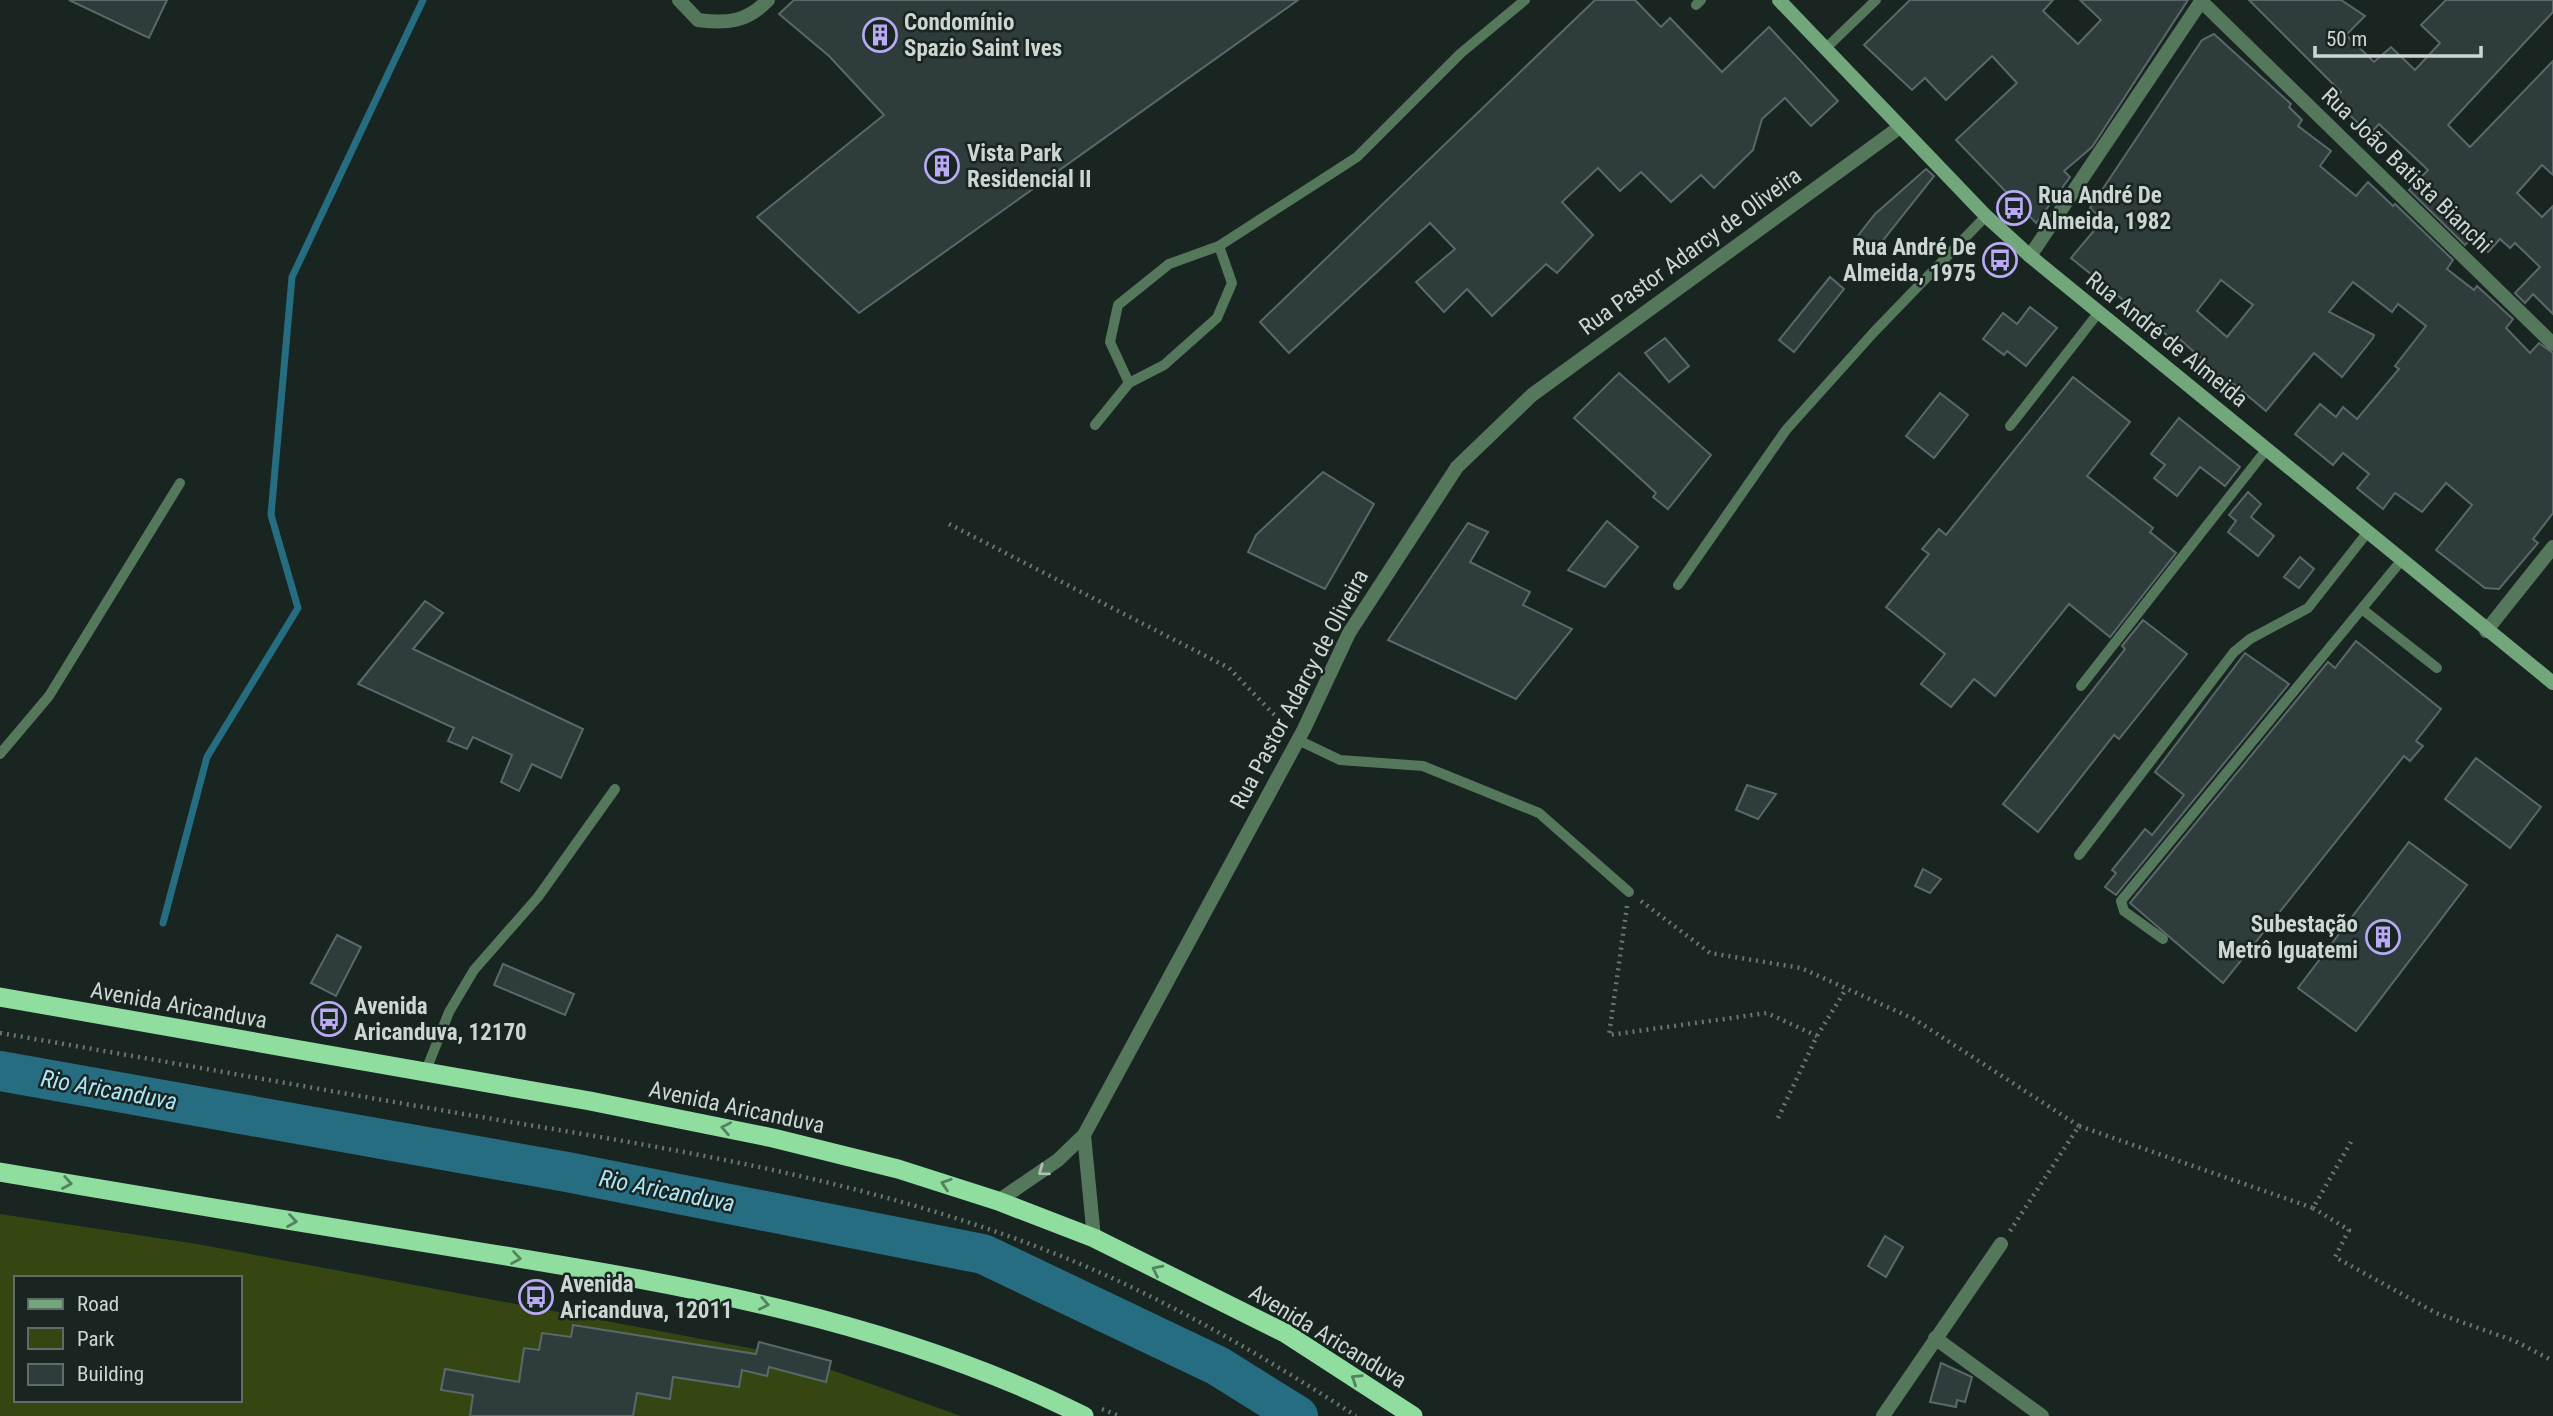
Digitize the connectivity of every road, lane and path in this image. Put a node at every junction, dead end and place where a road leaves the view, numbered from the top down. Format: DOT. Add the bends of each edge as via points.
graph roads {
  1 [pos="679,0"];
  2 [pos="768,0"];
  3 [pos="1525,0"];
  4 [pos="1779,0"];
  5 [pos="1876,0"];
  6 [pos="2201,0"];
  7 [pos="1825,49"];
  8 [pos="1900,128"];
  9 [pos="1986,216"];
  10 [pos="1219,246"];
  11 [pos="2030,256"];
  12 [pos="2099,312"];
  13 [pos="2553,344"];
  14 [pos="1129,383"];
  15 [pos="1095,425"];
  16 [pos="2010,426"];
  17 [pos="2266,450"];
  18 [pos="180,483"];
  19 [pos="949,524"];
  20 [pos="2367,533"];
  21 [pos="2553,547"];
  22 [pos="2401,561"];
  23 [pos="1678,585"];
  24 [pos="2362,609"];
  25 [pos="2486,631"];
  26 [pos="2437,668"];
  27 [pos="2553,683"];
  28 [pos="2081,686"];
  29 [pos="1298,740"];
  30 [pos="0,754"];
  31 [pos="615,789"];
  32 [pos="2079,855"];
  33 [pos="1629,892"];
  34 [pos="2162,939"];
  35 [pos="1846,989"];
  36 [pos="0,997"];
  37 [pos="0,1033"];
  38 [pos="1817,1036"];
  39 [pos="425,1073"];
  40 [pos="1777,1118"];
  41 [pos="2079,1126"];
  42 [pos="1084,1135"];
  43 [pos="2351,1142"];
  44 [pos="0,1172"];
  45 [pos="998,1201"];
  46 [pos="2313,1208"];
  47 [pos="1094,1238"];
  48 [pos="2001,1244"];
  49 [pos="1935,1338"];
  50 [pos="2553,1361"];
  51 [pos="1084,1416"];
  52 [pos="1356,1416"];
  53 [pos="1413,1416"];
  54 [pos="1883,1416"];
  55 [pos="2042,1416"];
  1 -- 2 [label="street" via="698,20 726,24 755,14"];
  3 -- 10 [label="lane" via="1461,53 1357,157"];
  4 -- 7 [label="main road, Rua André de Almeida"];
  5 -- 7 [label="lane"];
  6 -- 11 [label="street"];
  6 -- 13 [label="street, Rua João Batista Bianchi"];
  7 -- 8 [label="main road, Rua André de Almeida"];
  8 -- 9 [label="main road, Rua André de Almeida"];
  8 -- 29 [label="street, Rua Pastor Adarcy de Oliveira" via="1532,395 1457,467 1349,633"];
  9 -- 11 [label="main road, Rua André de Almeida"];
  9 -- 23 [label="lane" via="1786,430"];
  10 -- 14 [label="lane" via="1232,283 1217,318 1164,365"];
  10 -- 14 [label="lane" via="1169,264 1118,305 1110,342"];
  11 -- 12 [label="main road, Rua André de Almeida"];
  12 -- 16 [label="lane"];
  12 -- 17 [label="main road, Rua André de Almeida"];
  14 -- 15 [label="lane"];
  17 -- 20 [label="main road, Rua André de Almeida"];
  17 -- 28 [label="lane"];
  18 -- 30 [label="lane" via="49,696"];
  19 -- 29 [label="path" via="1229,668"];
  20 -- 22 [label="main road, Rua André de Almeida"];
  20 -- 32 [label="lane" via="2308,608 2234,652"];
  21 -- 25 [label="street"];
  22 -- 24 [label="lane"];
  22 -- 25 [label="main road, Rua André de Almeida"];
  24 -- 26 [label="lane"];
  24 -- 34 [label="lane" via="2121,901 2124,911"];
  25 -- 27 [label="main road, Rua André de Almeida"];
  29 -- 33 [label="lane" via="1340,760 1423,766 1539,813"];
  29 -- 42 [label="street, Rua Pastor Adarcy de Oliveira"];
  31 -- 39 [label="lane" via="538,897 474,970 449,1012"];
  33 -- 35 [label="path" via="1710,953 1801,968"];
  33 -- 38 [label="path" via="1609,1035 1767,1013"];
  35 -- 38 [label="path"];
  35 -- 41 [label="path" via="1914,1018"];
  36 -- 39 [label="highway, Avenida Aricanduva"];
  37 -- 52 [label="path" via="630,1141 869,1192 1100,1273 1270,1360"];
  38 -- 40 [label="path"];
  45 -- 39 [label="highway, Avenida Aricanduva, one-way" via="898,1169 773,1138"];
  41 -- 46 [label="path"];
  41 -- 48 [label="path"];
  42 -- 45 [label="street, Rua Pastor Adarcy de Oliveira, one-way" via="1058,1160"];
  42 -- 47 [label="street"];
  43 -- 46 [label="path"];
  44 -- 51 [label="highway, one-way" via="632,1277 795,1310 916,1346 1032,1390"];
  45 -- 47 [label="highway, Avenida Aricanduva"];
  46 -- 50 [label="path" via="2350,1230 2335,1257 2436,1313 2515,1341"];
  53 -- 47 [label="highway, Avenida Aricanduva, one-way" via="1285,1333"];
  48 -- 49 [label="street"];
  49 -- 54 [label="street"];
  49 -- 55 [label="street"];
}
